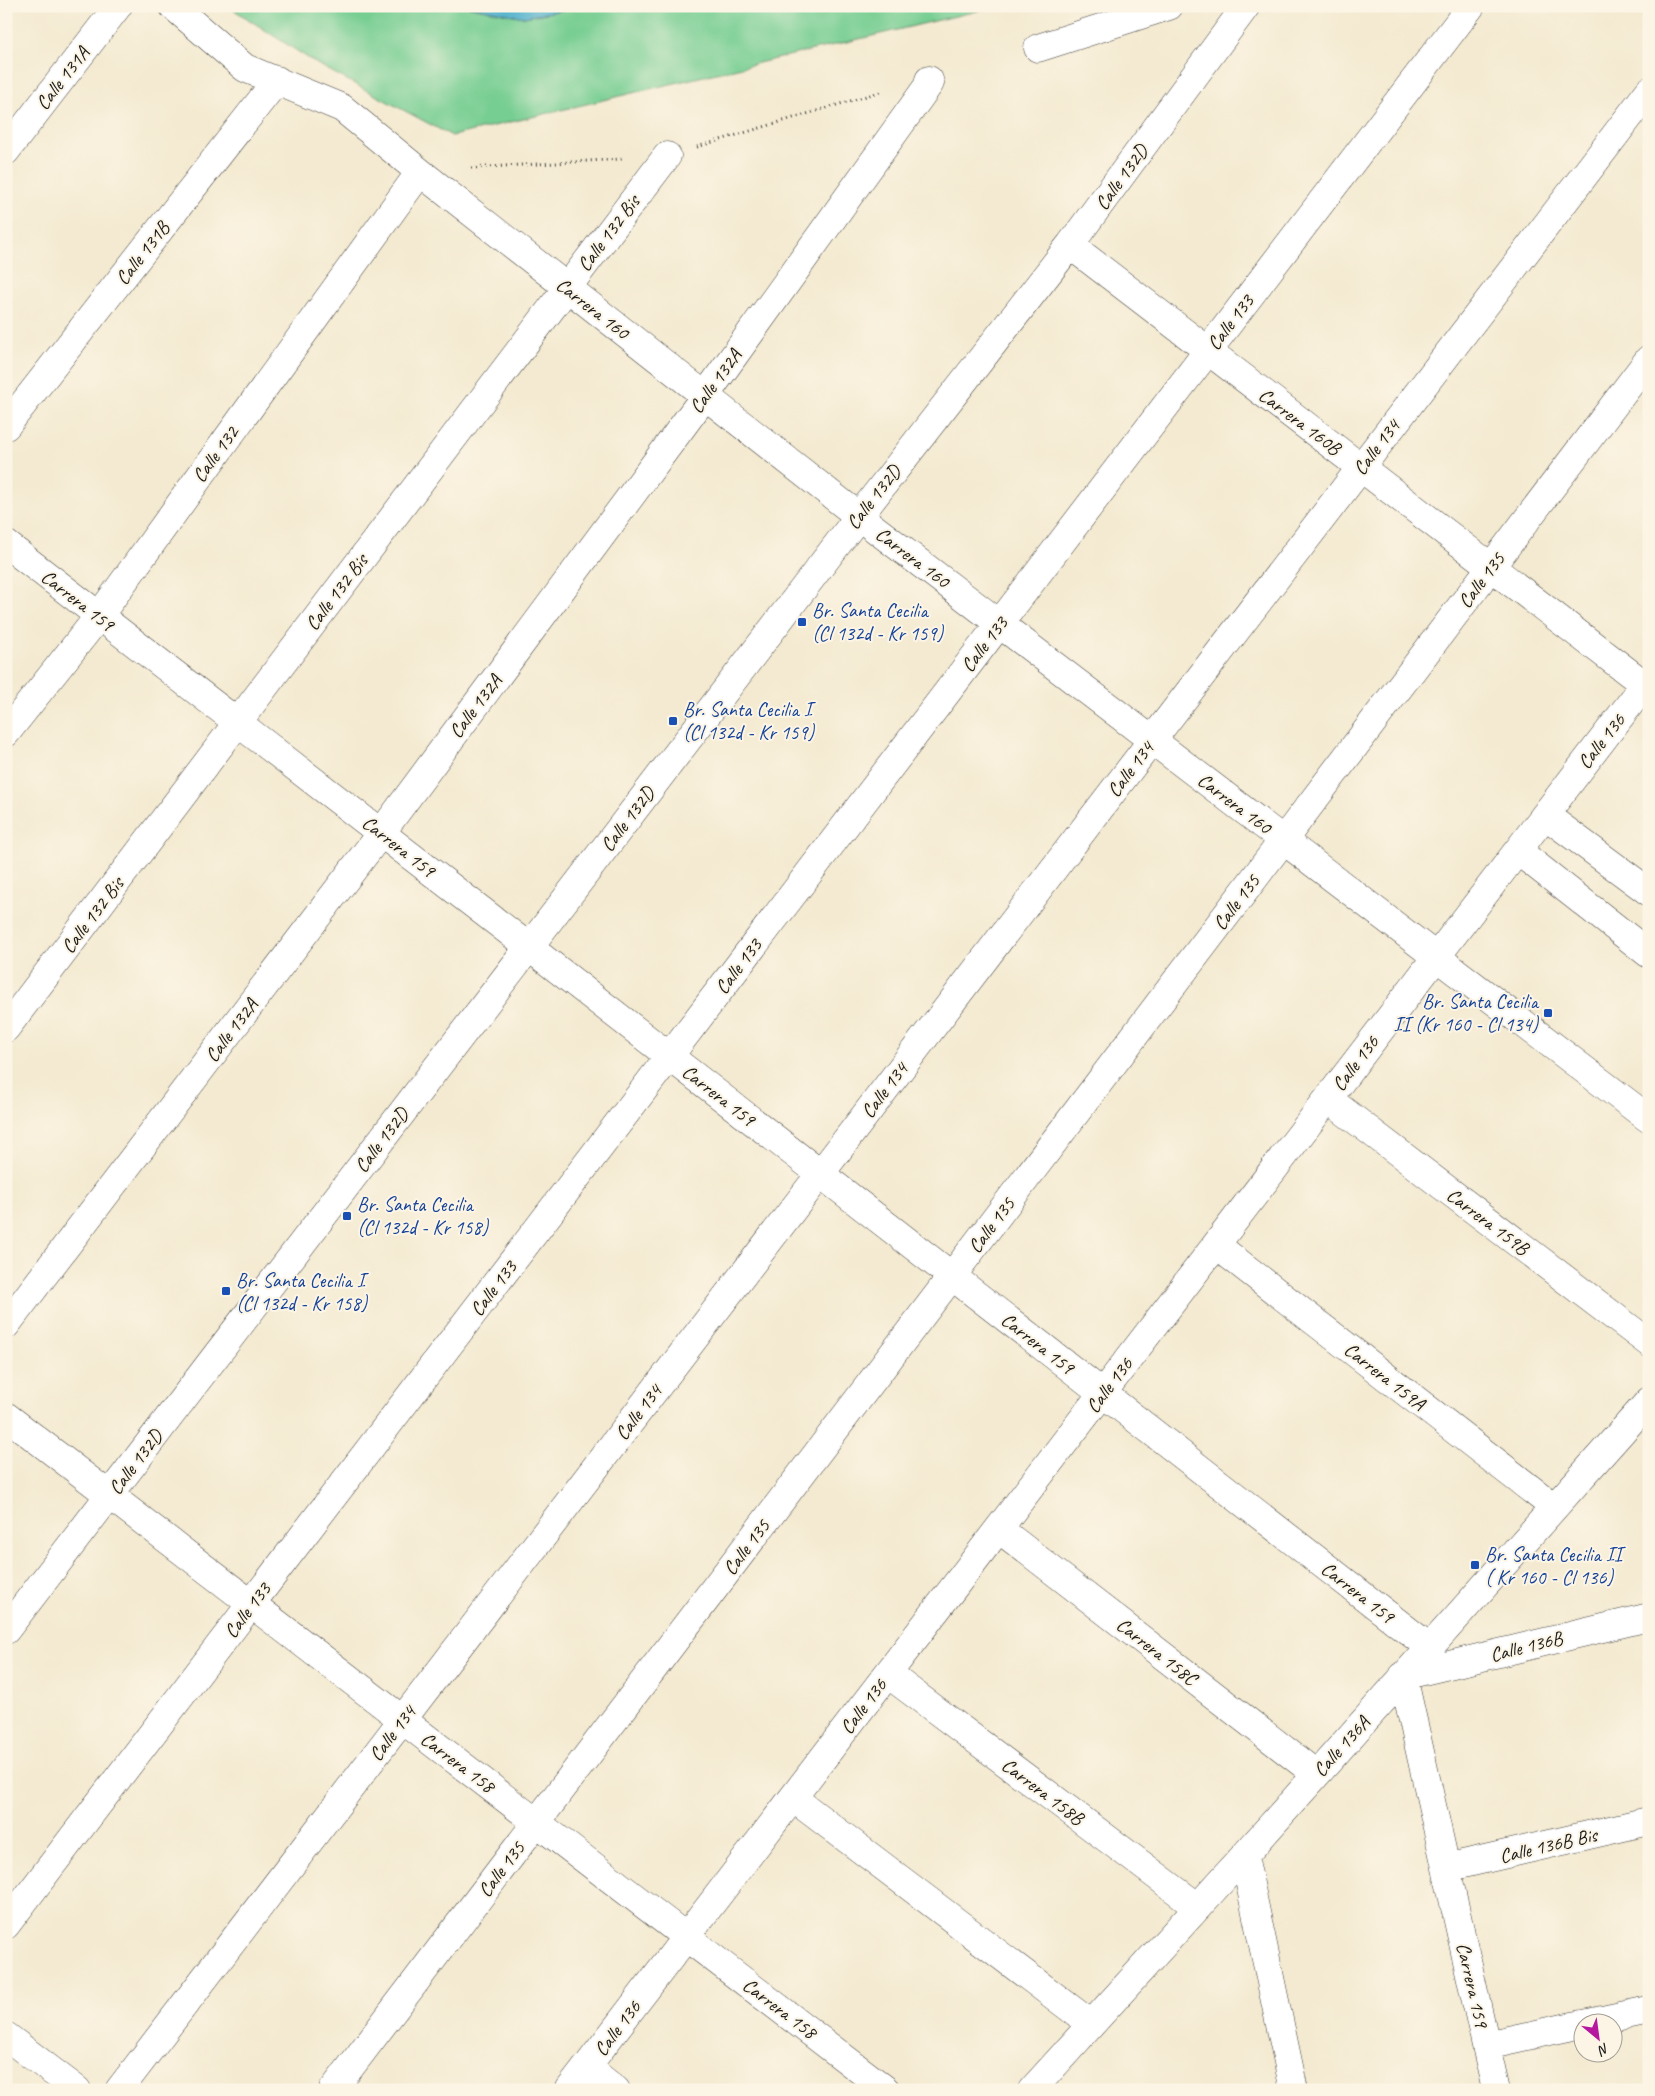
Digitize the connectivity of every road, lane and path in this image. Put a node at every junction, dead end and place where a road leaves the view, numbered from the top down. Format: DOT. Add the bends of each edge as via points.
graph roads {
  1 [pos="118,6"];
  2 [pos="173,6"];
  3 [pos="1169,6"];
  4 [pos="1246,6"];
  5 [pos="1471,6"];
  6 [pos="1038,48"];
  7 [pos="277,80"];
  8 [pos="929,80"];
  9 [pos="1649,91"];
  10 [pos="6,151"];
  11 [pos="667,156"];
  12 [pos="420,172"];
  13 [pos="1070,245"];
  14 [pos="566,287"];
  15 [pos="1208,351"];
  16 [pos="1649,359"];
  17 [pos="705,396"];
  18 [pos="6,426"];
  19 [pos="1361,468"];
  20 [pos="858,516"];
  21 [pos="6,544"];
  22 [pos="1491,567"];
  23 [pos="99,616"];
  24 [pos="1000,624"];
  25 [pos="1647,684"];
  26 [pos="238,722"];
  27 [pos="6,733"];
  28 [pos="1152,740"];
  29 [pos="1545,815"];
  30 [pos="381,833"];
  31 [pos="1283,840"];
  32 [pos="1518,851"];
  33 [pos="1649,892"];
  34 [pos="529,948"];
  35 [pos="1649,954"];
  36 [pos="1436,957"];
  37 [pos="6,1028"];
  38 [pos="669,1056"];
  39 [pos="1328,1099"];
  40 [pos="1649,1119"];
  41 [pos="820,1174"];
  42 [pos="1216,1245"];
  43 [pos="952,1276"];
  44 [pos="6,1324"];
  45 [pos="1649,1343"];
  46 [pos="1102,1394"];
  47 [pos="1649,1401"];
  48 [pos="6,1416"];
  49 [pos="109,1495"];
  50 [pos="1554,1507"];
  51 [pos="998,1529"];
  52 [pos="252,1604"];
  53 [pos="1649,1617"];
  54 [pos="6,1630"];
  55 [pos="1429,1647"];
  56 [pos="888,1674"];
  57 [pos="1403,1676"];
  58 [pos="403,1719"];
  59 [pos="1316,1774"];
  60 [pos="793,1798"];
  61 [pos="1649,1821"];
  62 [pos="537,1822"];
  63 [pos="1244,1856"];
  64 [pos="1446,1868"];
  65 [pos="1198,1908"];
  66 [pos="6,1925"];
  67 [pos="686,1936"];
  68 [pos="1649,2010"];
  69 [pos="1622,2016"];
  70 [pos="1092,2024"];
  71 [pos="1572,2026"];
  72 [pos="6,2036"];
  73 [pos="1486,2044"];
  74 [pos="587,2067"];
  75 [pos="77,2090"];
  76 [pos="119,2090"];
  77 [pos="333,2090"];
  78 [pos="569,2090"];
  79 [pos="616,2090"];
  80 [pos="886,2090"];
  81 [pos="1032,2090"];
  82 [pos="1294,2090"];
  83 [pos="1496,2090"];
  1 -- 10 [label="street, Calle 131A"];
  2 -- 7 [label="street, Carrera 160" via="245,68"];
  3 -- 6 [label="street"];
  4 -- 13 [label="street, Calle 132D"];
  5 -- 15 [label="street, Calle 133"];
  7 -- 12 [label="street, Carrera 160" via="342,108"];
  7 -- 18 [label="street, Calle 131B"];
  8 -- 17 [label="street, Calle 132A" via="930,83"];
  9 -- 19 [label="street, Calle 134"];
  11 -- 14 [label="street, Calle 132 Bis"];
  12 -- 14 [label="street, Carrera 160"];
  12 -- 23 [label="street, Calle 132"];
  13 -- 15 [label="street, Carrera 160B"];
  13 -- 20 [label="street, Calle 132D"];
  14 -- 17 [label="street, Carrera 160"];
  14 -- 26 [label="street, Calle 132 Bis"];
  15 -- 19 [label="street, Carrera 160B"];
  15 -- 24 [label="street, Calle 133"];
  16 -- 22 [label="street, Calle 135"];
  17 -- 20 [label="street, Carrera 160"];
  17 -- 30 [label="street, Calle 132A"];
  19 -- 22 [label="street, Carrera 160B"];
  19 -- 28 [label="street, Calle 134"];
  20 -- 24 [label="street, Carrera 160"];
  20 -- 34 [label="street, Calle 132D"];
  21 -- 23 [label="street, Carrera 159"];
  22 -- 25 [label="street, Carrera 160B"];
  22 -- 31 [label="street, Calle 135"];
  23 -- 26 [label="street, Carrera 159"];
  23 -- 27 [label="street, Calle 132"];
  24 -- 28 [label="street, Carrera 160"];
  24 -- 38 [label="street, Calle 133"];
  25 -- 29 [label="street, Calle 136"];
  26 -- 30 [label="street, Carrera 159"];
  26 -- 37 [label="street, Calle 132 Bis"];
  28 -- 31 [label="street, Carrera 160"];
  28 -- 41 [label="street, Calle 134"];
  29 -- 32 [label="street, Calle 136"];
  29 -- 33 [label="street"];
  30 -- 34 [label="street, Carrera 159"];
  30 -- 44 [label="street, Calle 132A"];
  31 -- 36 [label="street, Carrera 160"];
  31 -- 43 [label="street, Calle 135"];
  32 -- 35 [label="street"];
  32 -- 36 [label="street, Calle 136"];
  34 -- 38 [label="street, Carrera 159"];
  34 -- 49 [label="street, Calle 132D"];
  36 -- 39 [label="street, Calle 136"];
  36 -- 40 [label="street, Carrera 160"];
  38 -- 41 [label="street, Carrera 159"];
  38 -- 52 [label="street, Calle 133"];
  39 -- 42 [label="street, Calle 136"];
  39 -- 45 [label="street, Carrera 159B"];
  41 -- 43 [label="street, Carrera 159"];
  41 -- 58 [label="street, Calle 134"];
  42 -- 46 [label="street, Calle 136"];
  42 -- 50 [label="street, Carrera 159A"];
  43 -- 46 [label="street, Carrera 159"];
  43 -- 62 [label="street, Calle 135"];
  46 -- 51 [label="street, Calle 136"];
  46 -- 55 [label="street, Carrera 159"];
  47 -- 50 [label="street, Calle 136A"];
  48 -- 49 [label="street, Carrera 158"];
  49 -- 52 [label="street, Carrera 158"];
  49 -- 54 [label="street, Calle 132D"];
  50 -- 55 [label="street, Calle 136A"];
  51 -- 56 [label="street, Calle 136"];
  51 -- 59 [label="street, Carrera 158C"];
  52 -- 58 [label="street, Carrera 158"];
  52 -- 66 [label="street, Calle 133"];
  53 -- 57 [label="street, Calle 136B"];
  55 -- 57 [label="street, Calle 136A"];
  56 -- 60 [label="street, Calle 136"];
  56 -- 65 [label="street, Carrera 158B"];
  57 -- 59 [label="street, Calle 136A"];
  57 -- 64 [label="street, Carrera 159"];
  58 -- 62 [label="street, Carrera 158"];
  58 -- 76 [label="street, Calle 134"];
  59 -- 63 [label="street, Calle 136A"];
  60 -- 67 [label="street, Calle 136"];
  60 -- 70 [label="street"];
  61 -- 64 [label="street, Calle 136B Bis"];
  62 -- 67 [label="street, Carrera 158"];
  62 -- 77 [label="street, Calle 135"];
  63 -- 65 [label="street, Calle 136A"];
  63 -- 82 [label="street"];
  64 -- 73 [label="street, Carrera 159"];
  65 -- 70 [label="street, Calle 136A"];
  67 -- 74 [label="street, Calle 136"];
  67 -- 80 [label="street, Carrera 158"];
  68 -- 69 [label="street"];
  70 -- 81 [label="street, Calle 136A"];
  71 -- 73 [label="street"];
  72 -- 75 [label="street"];
  73 -- 83 [label="street, Carrera 159"];
  74 -- 78 [label="street, Calle 136"];
  74 -- 79 [label="street"];
}
